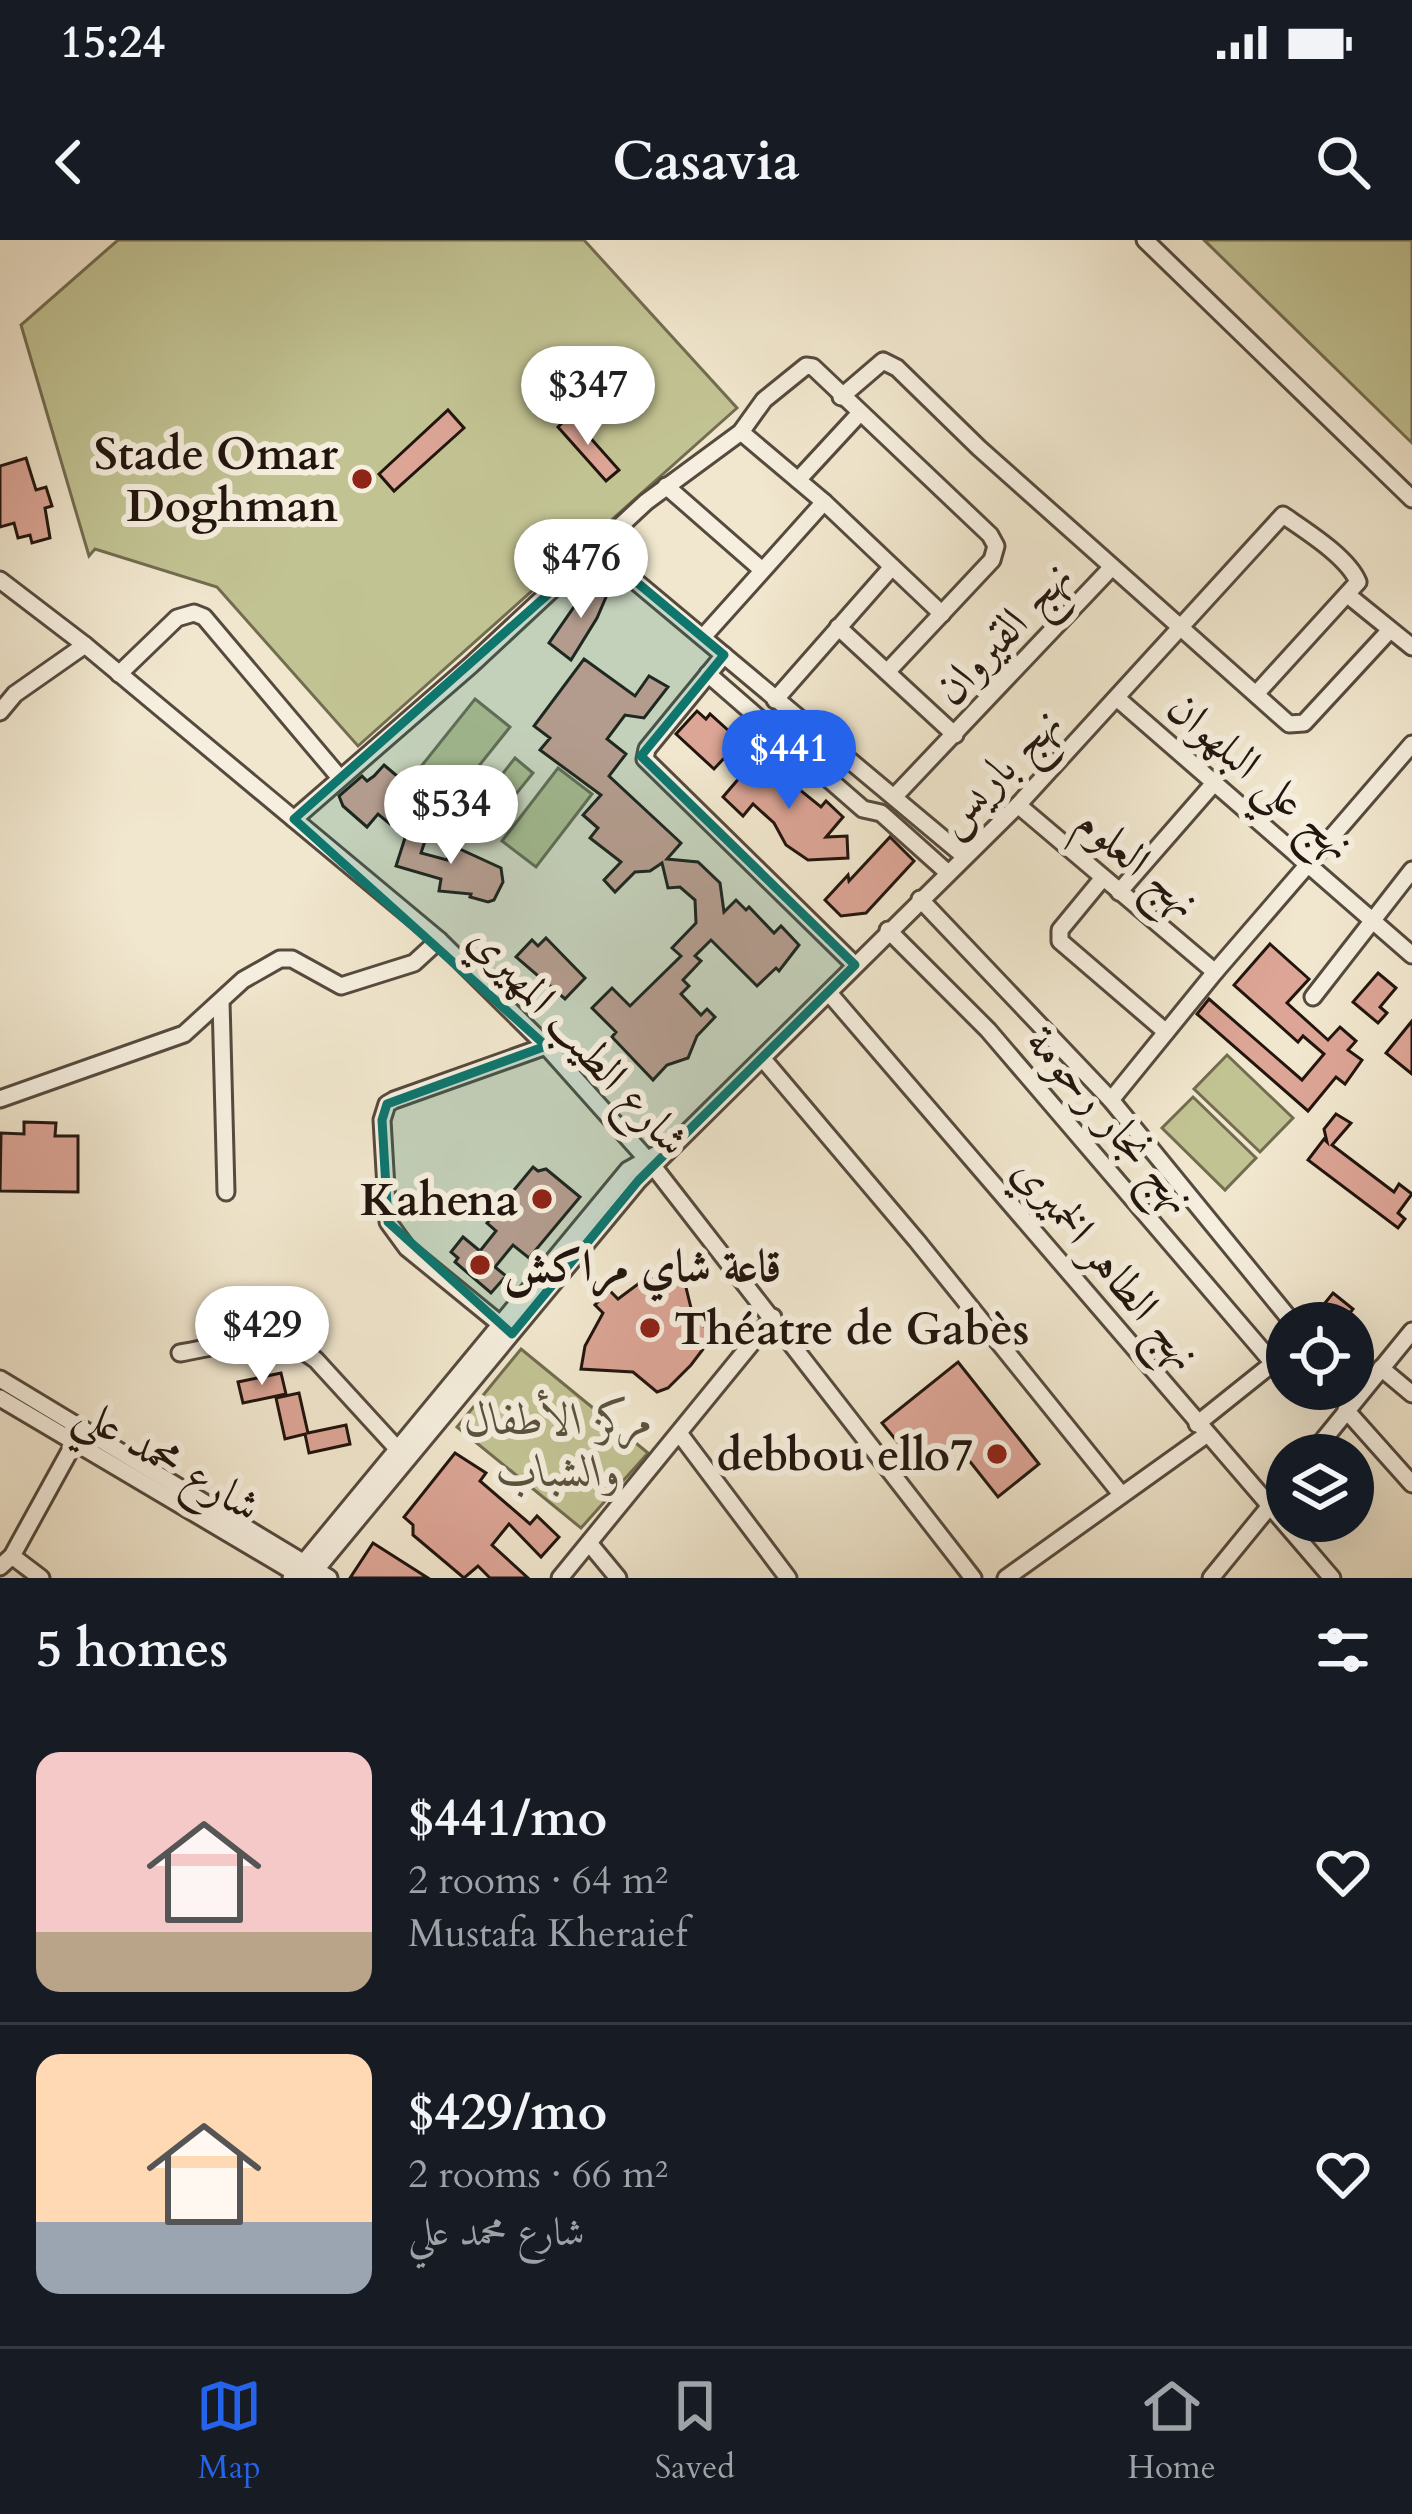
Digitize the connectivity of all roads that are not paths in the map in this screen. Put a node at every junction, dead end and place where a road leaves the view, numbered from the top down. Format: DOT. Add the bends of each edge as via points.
graph roads {
  1 [pos="1145,240"];
  2 [pos="841,397"];
  3 [pos="859,414"];
  4 [pos="741,432"];
  5 [pos="798,480"];
  6 [pos="666,486"];
  7 [pos="1412,500"];
  8 [pos="824,502"];
  9 [pos="598,550"];
  10 [pos="892,567"];
  11 [pos="1112,567"];
  12 [pos="761,569"];
  13 [pos="0,580"];
  14 [pos="1348,596"];
  15 [pos="942,614"];
  16 [pos="838,627"];
  17 [pos="1182,629"];
  18 [pos="1390,630"];
  19 [pos="704,637"];
  20 [pos="85,645"];
  21 [pos="1412,647"];
  22 [pos="724,655"];
  23 [pos="887,672"];
  24 [pos="119,674"];
  25 [pos="708,674"];
  26 [pos="1256,694"];
  27 [pos="1118,699"];
  28 [pos="775,700"];
  29 [pos="0,712"];
  30 [pos="955,735"];
  31 [pos="1412,744"];
  32 [pos="340,778"];
  33 [pos="1215,782"];
  34 [pos="894,797"];
  35 [pos="1018,805"];
  36 [pos="294,819"];
  37 [pos="964,856"];
  38 [pos="1308,863"];
  39 [pos="1412,870"];
  40 [pos="947,872"];
  41 [pos="1102,879"];
  42 [pos="1119,892"];
  43 [pos="920,899"];
  44 [pos="1373,918"];
  45 [pos="888,930"];
  46 [pos="439,940"];
  47 [pos="1412,955"];
  48 [pos="855,965"];
  49 [pos="1215,972"];
  50 [pos="829,993"];
  51 [pos="1312,997"];
  52 [pos="221,1001"];
  53 [pos="1166,1032"];
  54 [pos="546,1046"];
  55 [pos="763,1059"];
  56 [pos="0,1099"];
  57 [pos="1112,1100"];
  58 [pos="650,1161"];
  59 [pos="226,1192"];
  60 [pos="1276,1302"];
  61 [pos="773,1317"];
  62 [pos="506,1329"];
  63 [pos="1412,1331"];
  64 [pos="180,1353"];
  65 [pos="1266,1355"];
  66 [pos="1381,1368"];
  67 [pos="1266,1370"];
  68 [pos="1374,1375"];
  69 [pos="0,1379"];
  70 [pos="1412,1394"];
  71 [pos="0,1398"];
  72 [pos="1358,1410"];
  73 [pos="1202,1430"];
  74 [pos="680,1433"];
  75 [pos="78,1438"];
  76 [pos="402,1454"];
  77 [pos="1412,1484"];
  78 [pos="1121,1494"];
  79 [pos="1266,1501"];
  80 [pos="1266,1510"];
  81 [pos="1301,1542"];
  82 [pos="589,1543"];
  83 [pos="6,1562"];
  84 [pos="307,1574"];
  85 [pos="41,1578"];
  86 [pos="560,1578"];
  87 [pos="618,1578"];
  88 [pos="788,1578"];
  89 [pos="973,1578"];
  90 [pos="1006,1578"];
  91 [pos="1212,1578"];
  92 [pos="1332,1578"];
  1 -- 7 [label="street"];
  2 -- 3 [label="street"];
  2 -- 4 [label="street" via="813,368 801,368"];
  2 -- 11 [label="street" via="886,360"];
  3 -- 5 [label="street"];
  3 -- 15 [label="street" via="994,541 992,560"];
  4 -- 5 [label="street"];
  4 -- 6 [label="street"];
  5 -- 8 [label="street"];
  6 -- 9 [label="street"];
  6 -- 12 [label="street"];
  8 -- 10 [label="street"];
  8 -- 12 [label="street"];
  9 -- 19 [label="street"];
  9 -- 32 [label="street"];
  10 -- 15 [label="street"];
  10 -- 16 [label="street"];
  11 -- 17 [label="street"];
  11 -- 30 [label="street, نهج القيروان"];
  12 -- 19 [label="street"];
  13 -- 20 [label="street, شارع الطيب المهيري"];
  14 -- 17 [label="street, نهج باريس" via="1357,575 1282,515"];
  14 -- 18 [label="street"];
  14 -- 26 [label="street"];
  15 -- 23 [label="street"];
  16 -- 23 [label="street"];
  16 -- 28 [label="street"];
  17 -- 26 [label="street"];
  17 -- 27 [label="street, نهج باريس"];
  18 -- 21 [label="street"];
  18 -- 26 [label="street" via="1304,723 1289,724"];
  19 -- 22 [label="street"];
  20 -- 24 [label="street, شارع الطيب المهيري"];
  20 -- 29 [label="street"];
  22 -- 25 [label="street"];
  22 -- 28 [label="street"];
  23 -- 30 [label="street"];
  24 -- 32 [label="street" via="177,618 204,617"];
  24 -- 36 [label="street, شارع الطيب المهيري"];
  25 -- 40 [label="street"];
  25 -- 48 [label="street" via="645,759"];
  27 -- 33 [label="street, نهج علي البلهوان"];
  27 -- 35 [label="street, نهج باريس"];
  28 -- 34 [label="street"];
  30 -- 34 [label="street, نهج القيروان"];
  31 -- 38 [label="street"];
  32 -- 36 [label="street"];
  33 -- 38 [label="street, نهج علي البلهوان"];
  33 -- 42 [label="street"];
  34 -- 37 [label="street"];
  35 -- 37 [label="street, نهج باريس"];
  35 -- 41 [label="street, نهج العلوم"];
  36 -- 46 [label="street, شارع الطيب المهيري"];
  37 -- 40 [label="street, نهج باريس"];
  38 -- 44 [label="street, نهج علي البلهوان"];
  38 -- 49 [label="street"];
  39 -- 44 [label="street"];
  40 -- 43 [label="street, نهج باريس"];
  41 -- 42 [label="street, نهج العلوم"];
  41 -- 53 [label="street" via="1060,940"];
  42 -- 49 [label="street, نهج العلوم"];
  43 -- 45 [label="street, نهج باريس"];
  43 -- 57 [label="street"];
  44 -- 47 [label="street, نهج علي البلهوان"];
  44 -- 51 [label="street"];
  45 -- 48 [label="street, نهج باريس"];
  45 -- 65 [label="street, نهج نجار رحومة" via="988,1030"];
  46 -- 52 [label="street" via="414,963 340,986 280,958"];
  46 -- 54 [label="street, شارع الطيب المهيري"];
  48 -- 50 [label="street, نهج باريس"];
  49 -- 53 [label="street"];
  50 -- 55 [label="street, نهج باريس"];
  50 -- 73 [label="street, نهج الطاهر الخميري"];
  52 -- 56 [label="street" via="184,1034"];
  52 -- 59 [label="street"];
  53 -- 57 [label="street"];
  54 -- 58 [label="street, شارع الطيب المهيري"];
  54 -- 62 [label="street" via="394,1100 382,1120 388,1222 407,1248"];
  55 -- 58 [label="street, نهج باريس"];
  55 -- 78 [label="street"];
  57 -- 60 [label="street"];
  58 -- 61 [label="street, شارع الطيب المهيري"];
  58 -- 62 [label="street, نهج باريس"];
  61 -- 74 [label="street"];
  61 -- 89 [label="street, شارع الطيب المهيري"];
  62 -- 76 [label="street, نهج باريس"];
  63 -- 66 [label="street"];
  64 -- 76 [label="street" via="263,1340 299,1348"];
  66 -- 68 [label="street"];
  66 -- 70 [label="street"];
  67 -- 73 [label="street"];
  69 -- 75 [label="street, شارع محمد علي"];
  71 -- 75 [label="street, شارع محمد علي"];
  72 -- 77 [label="street"];
  73 -- 78 [label="street"];
  73 -- 79 [label="street, نهج الطاهر الخميري"];
  74 -- 82 [label="street"];
  74 -- 88 [label="street"];
  75 -- 83 [label="street"];
  75 -- 84 [label="street, شارع محمد علي"];
  76 -- 84 [label="street, نهج باريس"];
  78 -- 90 [label="street"];
  80 -- 91 [label="street"];
  81 -- 92 [label="street, نهج الطاهر الخميري"];
  82 -- 86 [label="street"];
  82 -- 87 [label="street"];
  83 -- 85 [label="street"];
}
